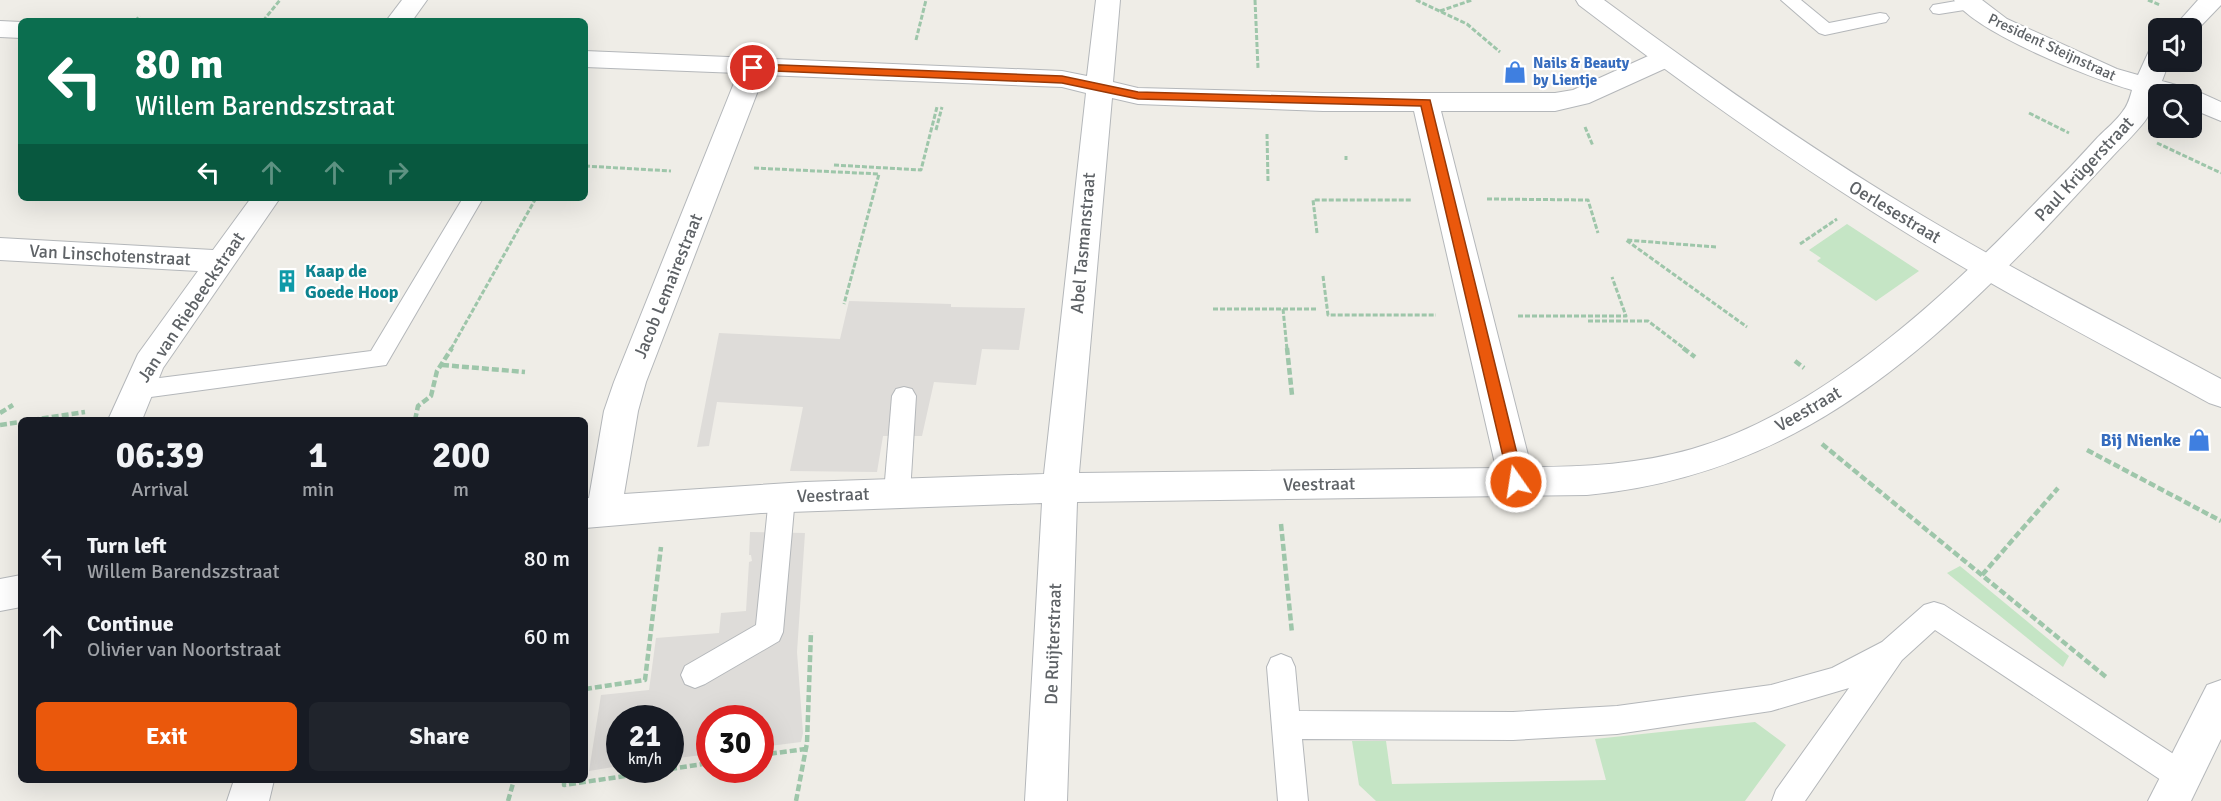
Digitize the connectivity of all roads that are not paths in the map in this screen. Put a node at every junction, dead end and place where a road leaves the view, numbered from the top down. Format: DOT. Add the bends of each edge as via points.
graph roads {
  1 [pos="415,0"];
  2 [pos="1108,0"];
  3 [pos="1588,0"];
  4 [pos="1790,0"];
  5 [pos="2212,0"];
  6 [pos="1968,2"];
  7 [pos="1939,9"];
  8 [pos="401,18"];
  9 [pos="1880,18"];
  10 [pos="2195,18"];
  11 [pos="0,29"];
  12 [pos="18,30"];
  13 [pos="1666,58"];
  14 [pos="588,59"];
  15 [pos="753,68"];
  16 [pos="2152,72"];
  17 [pos="1098,86"];
  18 [pos="2147,86"];
  19 [pos="1426,103"];
  20 [pos="2202,103"];
  21 [pos="2221,112"];
  22 [pos="264,201"];
  23 [pos="471,201"];
  24 [pos="0,249"];
  25 [pos="219,261"];
  26 [pos="1989,267"];
  27 [pos="2221,394"];
  28 [pos="904,396"];
  29 [pos="130,405"];
  30 [pos="1516,482"];
  31 [pos="1060,487"];
  32 [pos="897,493"];
  33 [pos="782,497"];
  34 [pos="594,512"];
  35 [pos="18,592"];
  36 [pos="0,595"];
  37 [pos="1892,651"];
  38 [pos="1281,668"];
  39 [pos="695,675"];
  40 [pos="2221,698"];
  41 [pos="1285,725"];
  42 [pos="2175,788"];
  43 [pos="1046,801"];
  44 [pos="1293,801"];
  45 [pos="1787,801"];
  1 -- 8 [label="street"];
  2 -- 17 [label="street, Abel Tasmanstraat"];
  3 -- 13 [label="street, Oerlesestraat"];
  4 -- 9 [label="lane" via="1825,29"];
  5 -- 10 [label="street"];
  6 -- 7 [label="lane"];
  6 -- 18 [label="street, President Steijnstraat" via="2015,33 2108,75"];
  11 -- 12 [label="street"];
  13 -- 19 [label="street" via="1564,101"];
  13 -- 26 [label="street, Oerlesestraat" via="1830,172"];
  14 -- 15 [label="street"];
  15 -- 17 [label="street" via="1062,79"];
  15 -- 34 [label="street, Jacob Lemairestraat" via="630,382"];
  16 -- 18 [label="street, Paul Krügerstraat"];
  17 -- 19 [label="street" via="1138,96"];
  17 -- 31 [label="street, Abel Tasmanstraat"];
  18 -- 26 [label="street, Paul Krügerstraat" via="2135,115"];
  19 -- 30 [label="street"];
  20 -- 21 [label="street"];
  22 -- 25 [label="street, Jan van Riebeeckstraat"];
  23 -- 29 [label="lane" via="378,359"];
  24 -- 25 [label="street, Van Linschotenstraat"];
  25 -- 29 [label="street, Jan van Riebeeckstraat" via="149,363"];
  26 -- 27 [label="street, Oerlesestraat"];
  26 -- 30 [label="street, Veestraat" via="1874,367 1838,393 1793,420 1725,452 1628,477 1587,482"];
  28 -- 32 [label="lane"];
  30 -- 31 [label="street, Veestraat"];
  31 -- 32 [label="street, Veestraat"];
  31 -- 43 [label="street, De Ruijterstraat"];
  32 -- 33 [label="street, Veestraat"];
  33 -- 34 [label="street, Veestraat"];
  33 -- 39 [label="lane" via="769,632"];
  35 -- 36 [label="street"];
  37 -- 41 [label="lane" via="1837,680 1771,698 1617,720 1513,726"];
  37 -- 42 [label="lane" via="1934,614"];
  37 -- 45 [label="lane"];
  38 -- 41 [label="lane"];
  40 -- 42 [label="street"];
  41 -- 44 [label="lane"];
}
